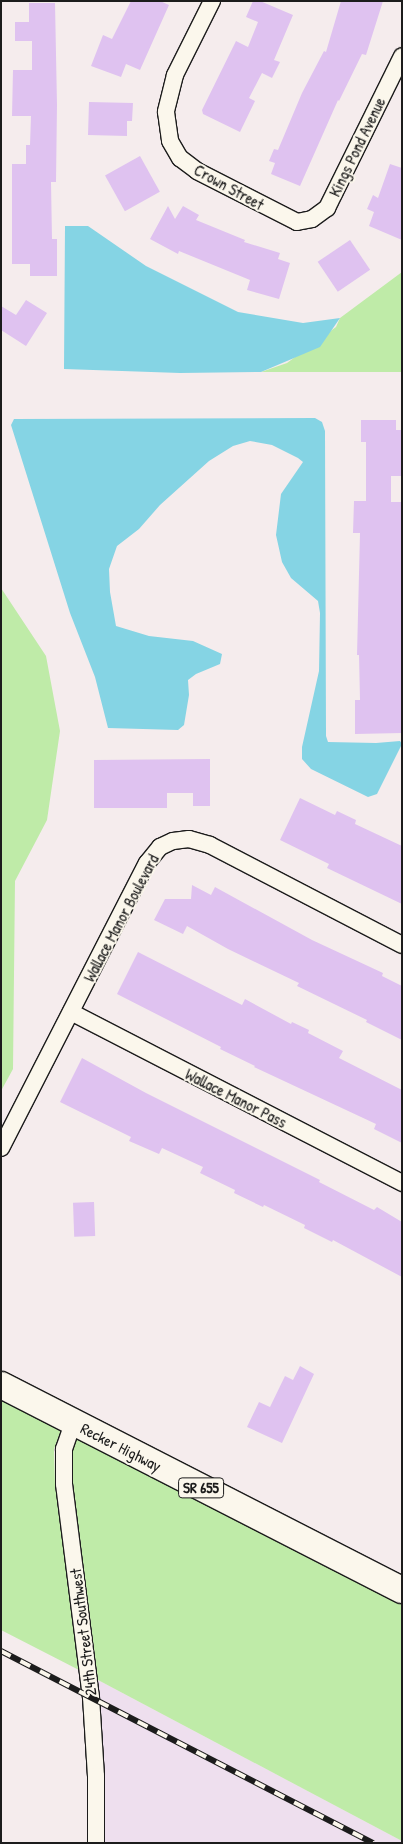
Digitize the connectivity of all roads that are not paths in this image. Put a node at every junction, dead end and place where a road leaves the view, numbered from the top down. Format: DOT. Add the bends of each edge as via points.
graph roads {
  1 [pos="212,1"];
  2 [pos="402,56"];
  3 [pos="297,222"];
  4 [pos="402,945"];
  5 [pos="71,1012"];
  6 [pos="1,1148"];
  7 [pos="402,1183"];
  8 [pos="1,1385"];
  9 [pos="73,1423"];
  10 [pos="402,1590"];
  11 [pos="96,1843"];
  1 -- 3 [label="street, Crown Street" via="175,75 166,112 170,141 180,158 197,171"];
  2 -- 3 [label="street, Kings Pond Avenue" via="326,208 312,219"];
  4 -- 5 [label="street, Wallace Manor Boulevard" via="210,844 189,838 173,841 160,846 148,863"];
  5 -- 6 [label="street, Wallace Manor Boulevard"];
  5 -- 7 [label="street, Wallace Manor Pass"];
  8 -- 9 [label="main road, Recker Highway / SR 655"];
  9 -- 10 [label="main road, Recker Highway / SR 655"];
  9 -- 11 [label="street, 24th Street Southwest" via="64,1449 64,1484 91,1697"];
}
